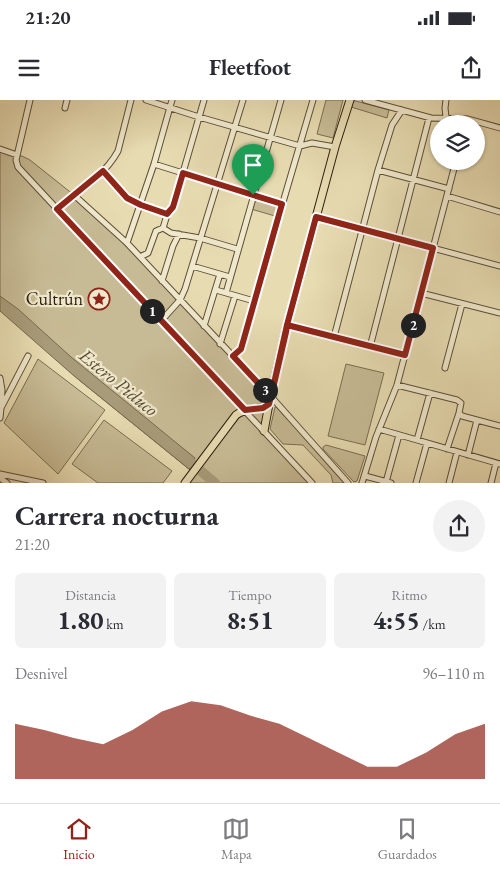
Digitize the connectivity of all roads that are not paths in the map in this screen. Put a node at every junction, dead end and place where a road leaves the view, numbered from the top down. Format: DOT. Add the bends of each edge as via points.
graph roads {
  1 [pos="30,100"];
  2 [pos="67,100"];
  3 [pos="131,100"];
  4 [pos="146,100"];
  5 [pos="172,100"];
  6 [pos="204,100"];
  7 [pos="243,100"];
  8 [pos="281,100"];
  9 [pos="313,100"];
  10 [pos="350,100"];
  11 [pos="365,100"];
  12 [pos="446,100"];
  13 [pos="65,108"];
  14 [pos="170,108"];
  15 [pos="402,110"];
  16 [pos="446,115"];
  17 [pos="198,117"];
  18 [pos="429,118"];
  19 [pos="485,123"];
  20 [pos="234,127"];
  21 [pos="500,128"];
  22 [pos="270,138"];
  23 [pos="300,146"];
  24 [pos="335,147"];
  25 [pos="0,150"];
  26 [pos="17,156"];
  27 [pos="154,164"];
  28 [pos="378,170"];
  29 [pos="454,170"];
  30 [pos="103,171"];
  31 [pos="183,173"];
  32 [pos="414,180"];
  33 [pos="217,183"];
  34 [pos="449,189"];
  35 [pos="253,195"];
  36 [pos="74,196"];
  37 [pos="447,196"];
  38 [pos="282,204"];
  39 [pos="141,205"];
  40 [pos="57,209"];
  41 [pos="500,212"];
  42 [pos="167,214"];
  43 [pos="316,217"];
  44 [pos="163,228"];
  45 [pos="362,229"];
  46 [pos="178,234"];
  47 [pos="200,238"];
  48 [pos="398,238"];
  49 [pos="127,243"];
  50 [pos="433,248"];
  51 [pos="237,249"];
  52 [pos="140,257"];
  53 [pos="192,266"];
  54 [pos="500,266"];
  55 [pos="220,274"];
  56 [pos="230,277"];
  57 [pos="162,281"];
  58 [pos="216,290"];
  59 [pos="226,293"];
  60 [pos="421,293"];
  61 [pos="235,296"];
  62 [pos="180,300"];
  63 [pos="254,301"];
  64 [pos="462,304"];
  65 [pos="500,313"];
  66 [pos="161,321"];
  67 [pos="287,325"];
  68 [pos="204,326"];
  69 [pos="334,337"];
  70 [pos="220,344"];
  71 [pos="370,347"];
  72 [pos="405,355"];
  73 [pos="28,356"];
  74 [pos="233,356"];
  75 [pos="445,368"];
  76 [pos="0,378"];
  77 [pos="397,385"];
  78 [pos="430,393"];
  79 [pos="270,401"];
  80 [pos="1,408"];
  81 [pos="245,410"];
  82 [pos="459,413"];
  83 [pos="0,418"];
  84 [pos="478,420"];
  85 [pos="500,426"];
  86 [pos="379,429"];
  87 [pos="264,431"];
  88 [pos="399,435"];
  89 [pos="417,440"];
  90 [pos="427,443"];
  91 [pos="447,448"];
  92 [pos="457,452"];
  93 [pos="468,455"];
  94 [pos="498,463"];
  95 [pos="0,474"];
  96 [pos="365,476"];
  97 [pos="0,478"];
  98 [pos="388,482"];
  99 [pos="7,483"];
  100 [pos="43,483"];
  101 [pos="185,483"];
  102 [pos="312,483"];
  103 [pos="348,483"];
  104 [pos="362,483"];
  105 [pos="416,483"];
  106 [pos="448,483"];
  107 [pos="491,483"];
  1 -- 26 [label="street"];
  2 -- 13 [label="street"];
  3 -- 30 [label="street" via="118,151"];
  4 -- 14 [label="street"];
  5 -- 14 [label="street"];
  6 -- 17 [label="street"];
  7 -- 20 [label="street"];
  8 -- 22 [label="street"];
  9 -- 23 [label="street"];
  10 -- 24 [label="main road"];
  11 -- 15 [label="street"];
  12 -- 16 [label="street"];
  14 -- 17 [label="street"];
  14 -- 27 [label="street"];
  15 -- 18 [label="street"];
  15 -- 28 [label="street" via="392,125"];
  17 -- 20 [label="street"];
  17 -- 31 [label="street"];
  18 -- 32 [label="street"];
  19 -- 21 [label="street"];
  20 -- 22 [label="street"];
  20 -- 33 [label="street"];
  22 -- 23 [label="street"];
  22 -- 35 [label="street"];
  23 -- 24 [label="street" via="312,143"];
  23 -- 38 [label="street"];
  24 -- 43 [label="main road"];
  25 -- 26 [label="street"];
  26 -- 40 [label="street" via="16,163"];
  27 -- 31 [label="street"];
  27 -- 39 [label="street"];
  28 -- 32 [label="street"];
  28 -- 45 [label="street"];
  29 -- 34 [label="street"];
  30 -- 36 [label="street"];
  30 -- 39 [label="street" via="127,198"];
  31 -- 33 [label="street"];
  31 -- 42 [label="street" via="173,207"];
  32 -- 34 [label="street"];
  32 -- 48 [label="street"];
  33 -- 35 [label="street"];
  33 -- 47 [label="street"];
  34 -- 37 [label="street"];
  35 -- 38 [label="street"];
  35 -- 51 [label="street"];
  36 -- 40 [label="street"];
  36 -- 49 [label="street"];
  37 -- 41 [label="street"];
  37 -- 50 [label="street"];
  38 -- 63 [label="street"];
  39 -- 42 [label="street"];
  39 -- 49 [label="street"];
  40 -- 66 [label="street"];
  42 -- 44 [label="street"];
  43 -- 45 [label="street"];
  43 -- 67 [label="main road"];
  44 -- 46 [label="street"];
  44 -- 52 [label="street" via="156,231 148,253"];
  45 -- 48 [label="street"];
  45 -- 69 [label="street"];
  46 -- 47 [label="street"];
  46 -- 57 [label="street"];
  47 -- 51 [label="street"];
  47 -- 53 [label="street"];
  48 -- 50 [label="street"];
  48 -- 71 [label="street"];
  49 -- 52 [label="street"];
  50 -- 54 [label="street"];
  50 -- 60 [label="street"];
  51 -- 56 [label="street"];
  52 -- 57 [label="street"];
  53 -- 55 [label="street"];
  53 -- 62 [label="street"];
  55 -- 56 [label="street"];
  55 -- 58 [label="street"];
  56 -- 59 [label="street"];
  57 -- 62 [label="street"];
  58 -- 59 [label="street"];
  58 -- 68 [label="street"];
  59 -- 61 [label="street"];
  60 -- 64 [label="street"];
  60 -- 72 [label="street"];
  61 -- 63 [label="street"];
  61 -- 70 [label="street"];
  62 -- 66 [label="street"];
  62 -- 68 [label="street"];
  63 -- 74 [label="street" via="241,349"];
  64 -- 65 [label="street"];
  64 -- 75 [label="street"];
  66 -- 81 [label="street"];
  67 -- 69 [label="street"];
  67 -- 79 [label="main road"];
  68 -- 70 [label="street"];
  69 -- 71 [label="street"];
  70 -- 74 [label="street"];
  71 -- 72 [label="street"];
  72 -- 77 [label="street"];
  73 -- 80 [label="street"];
  74 -- 79 [label="street"];
  76 -- 80 [label="street"];
  77 -- 78 [label="street"];
  77 -- 86 [label="street"];
  78 -- 82 [label="street" via="457,400 461,403"];
  78 -- 89 [label="street"];
  79 -- 81 [label="main road" via="263,408"];
  79 -- 87 [label="main road"];
  79 -- 103 [label="street"];
  80 -- 83 [label="street"];
  81 -- 87 [label="street"];
  81 -- 101 [label="main road" via="233,418"];
  82 -- 84 [label="street"];
  82 -- 91 [label="street"];
  84 -- 85 [label="street"];
  84 -- 93 [label="street"];
  86 -- 88 [label="street"];
  86 -- 96 [label="street"];
  87 -- 102 [label="street"];
  88 -- 89 [label="street"];
  88 -- 98 [label="street"];
  89 -- 90 [label="street"];
  90 -- 91 [label="street"];
  90 -- 105 [label="street"];
  91 -- 92 [label="street"];
  92 -- 93 [label="street"];
  92 -- 106 [label="street"];
  93 -- 94 [label="street"];
  94 -- 107 [label="street"];
  95 -- 100 [label="street"];
  96 -- 98 [label="street"];
  96 -- 104 [label="street"];
  97 -- 99 [label="street"];
}
